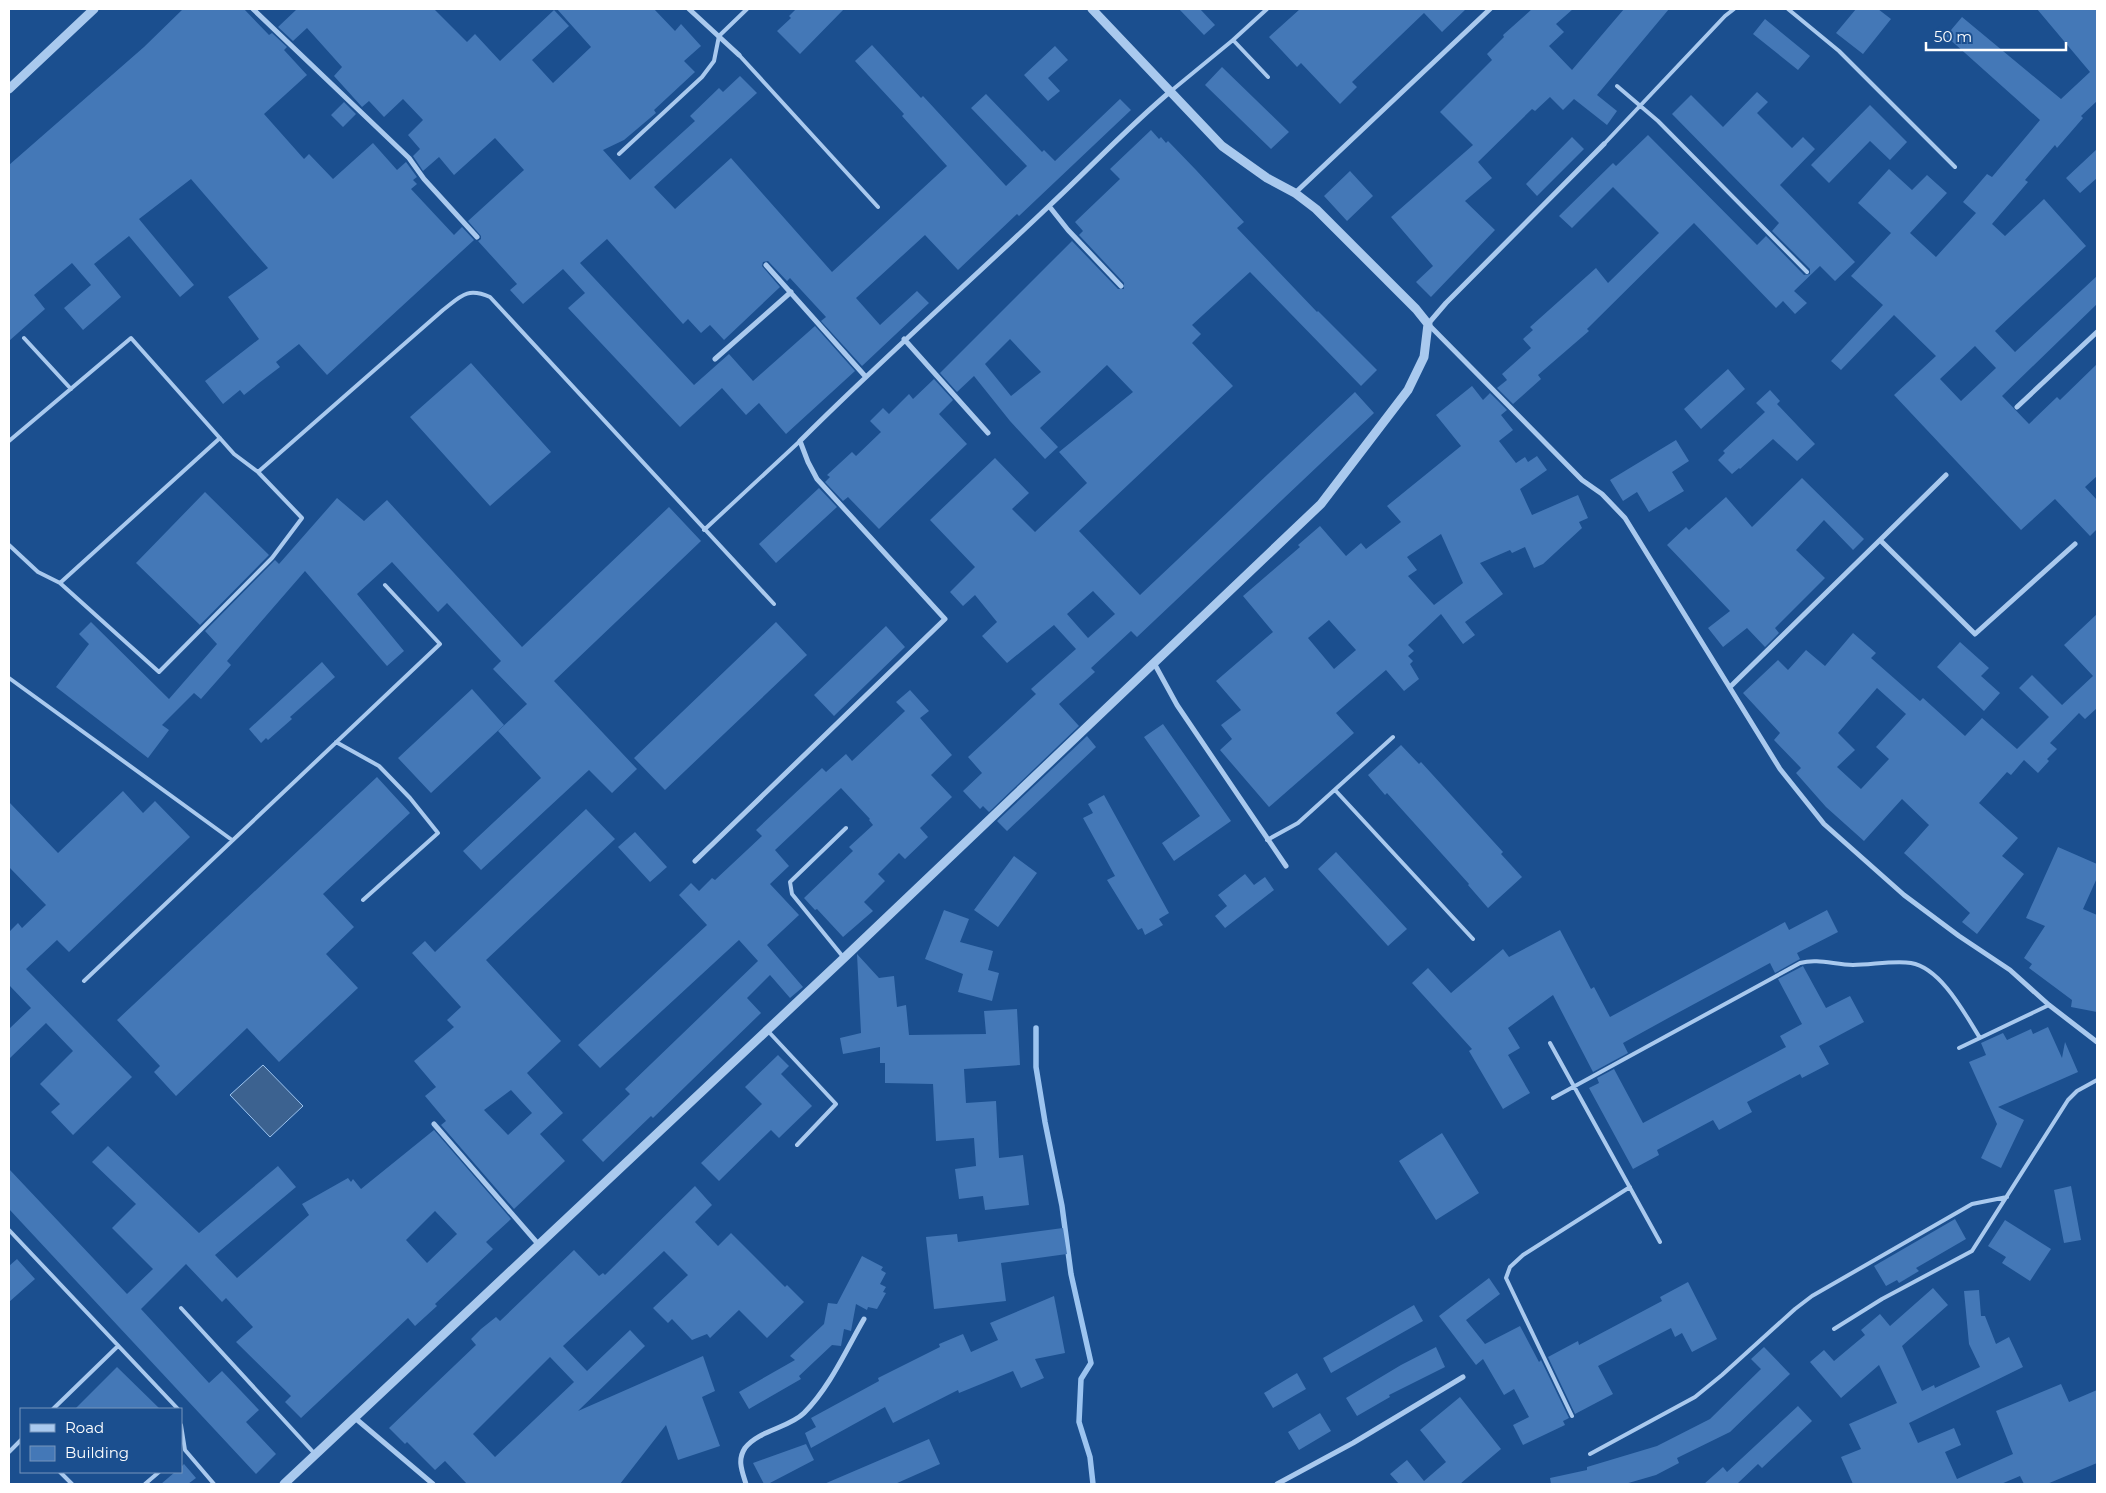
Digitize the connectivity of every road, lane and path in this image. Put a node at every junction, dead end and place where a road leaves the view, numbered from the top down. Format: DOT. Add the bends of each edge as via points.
graph roads {
  1 [pos="94,9"];
  2 [pos="253,9"];
  3 [pos="689,9"];
  4 [pos="747,9"];
  5 [pos="1092,9"];
  6 [pos="1268,9"];
  7 [pos="1490,9"];
  8 [pos="1734,9"];
  9 [pos="1788,9"];
  10 [pos="718,36"];
  11 [pos="1233,40"];
  12 [pos="739,55"];
  13 [pos="1268,77"];
  14 [pos="1617,86"];
  15 [pos="9,89"];
  16 [pos="1171,92"];
  17 [pos="1640,106"];
  18 [pos="1604,144"];
  19 [pos="619,154"];
  20 [pos="1955,167"];
  21 [pos="1295,193"];
  22 [pos="1049,206"];
  23 [pos="878,207"];
  24 [pos="477,237"];
  25 [pos="766,265"];
  26 [pos="1807,272"];
  27 [pos="1121,286"];
  28 [pos="791,292"];
  29 [pos="1428,324"];
  30 [pos="2097,332"];
  31 [pos="24,338"];
  32 [pos="904,339"];
  33 [pos="716,359"];
  34 [pos="865,376"];
  35 [pos="71,389"];
  36 [pos="2017,407"];
  37 [pos="988,433"];
  38 [pos="220,438"];
  39 [pos="9,441"];
  40 [pos="800,441"];
  41 [pos="258,472"];
  42 [pos="1946,474"];
  43 [pos="704,530"];
  44 [pos="1880,540"];
  45 [pos="2075,544"];
  46 [pos="9,545"];
  47 [pos="60,583"];
  48 [pos="385,585"];
  49 [pos="774,604"];
  50 [pos="1154,663"];
  51 [pos="9,678"];
  52 [pos="1730,687"];
  53 [pos="1393,738"];
  54 [pos="336,742"];
  55 [pos="1335,790"];
  56 [pos="846,828"];
  57 [pos="232,840"];
  58 [pos="1267,840"];
  59 [pos="695,861"];
  60 [pos="1286,866"];
  61 [pos="363,900"];
  62 [pos="1473,939"];
  63 [pos="844,958"];
  64 [pos="84,981"];
  65 [pos="2049,1005"];
  66 [pos="767,1030"];
  67 [pos="1980,1038"];
  68 [pos="2097,1042"];
  69 [pos="1550,1043"];
  70 [pos="1959,1048"];
  71 [pos="2097,1080"];
  72 [pos="1574,1086"];
  73 [pos="1553,1098"];
  74 [pos="434,1124"];
  75 [pos="796,1145"];
  76 [pos="1630,1187"];
  77 [pos="2007,1196"];
  78 [pos="9,1230"];
  79 [pos="1660,1242"];
  80 [pos="540,1245"];
  81 [pos="181,1308"];
  82 [pos="864,1319"];
  83 [pos="1834,1329"];
  84 [pos="118,1346"];
  85 [pos="1463,1377"];
  86 [pos="54,1408"];
  87 [pos="177,1408"];
  88 [pos="1572,1416"];
  89 [pos="355,1418"];
  90 [pos="182,1438"];
  91 [pos="20,1441"];
  92 [pos="9,1452"];
  93 [pos="183,1452"];
  94 [pos="1590,1454"];
  95 [pos="316,1455"];
  96 [pos="61,1473"];
  97 [pos="158,1473"];
  98 [pos="72,1484"];
  99 [pos="145,1484"];
  100 [pos="214,1484"];
  101 [pos="284,1484"];
  102 [pos="433,1484"];
  103 [pos="746,1484"];
  104 [pos="1277,1484"];
  1 -- 15 [label="street"];
  2 -- 24 [label="street" via="409,158"];
  3 -- 10 [label="street"];
  4 -- 10 [label="lane"];
  5 -- 16 [label="street"];
  6 -- 11 [label="lane"];
  7 -- 21 [label="street"];
  8 -- 17 [label="lane"];
  9 -- 20 [label="lane" via="1839,52"];
  10 -- 12 [label="street"];
  10 -- 19 [label="lane" via="714,60 702,77"];
  11 -- 13 [label="lane"];
  11 -- 16 [label="lane"];
  12 -- 23 [label="lane"];
  14 -- 17 [label="lane"];
  16 -- 21 [label="street" via="1222,146 1267,178"];
  16 -- 22 [label="street" via="1147,111"];
  17 -- 18 [label="lane"];
  17 -- 26 [label="lane"];
  18 -- 29 [label="street"];
  21 -- 29 [label="street" via="1316,209"];
  22 -- 27 [label="street"];
  22 -- 32 [label="street"];
  25 -- 28 [label="street"];
  28 -- 33 [label="street"];
  28 -- 34 [label="street"];
  29 -- 50 [label="street" via="1424,357 1408,390 1321,504"];
  29 -- 52 [label="street" via="1582,480 1602,494 1625,518"];
  30 -- 36 [label="street"];
  31 -- 35 [label="lane"];
  32 -- 34 [label="street"];
  32 -- 37 [label="street"];
  34 -- 40 [label="street"];
  35 -- 38 [label="lane" via="131,338"];
  35 -- 39 [label="lane"];
  38 -- 41 [label="lane" via="234,454"];
  38 -- 47 [label="lane"];
  40 -- 43 [label="lane"];
  40 -- 59 [label="street" via="817,479 945,619"];
  41 -- 43 [label="lane" via="443,310 465,293 477,292 490,297"];
  41 -- 47 [label="lane" via="302,518 272,558 159,672"];
  42 -- 44 [label="street"];
  43 -- 49 [label="lane"];
  44 -- 45 [label="street" via="1975,634"];
  44 -- 52 [label="street"];
  46 -- 47 [label="lane" via="38,572"];
  48 -- 54 [label="lane" via="440,644"];
  50 -- 58 [label="street" via="1177,705"];
  50 -- 63 [label="street"];
  51 -- 57 [label="lane"];
  52 -- 65 [label="street" via="1780,770 1824,824 1904,895 2010,970"];
  53 -- 55 [label="lane"];
  54 -- 57 [label="lane"];
  54 -- 61 [label="lane" via="379,766 438,832"];
  55 -- 58 [label="lane" via="1298,823"];
  55 -- 62 [label="lane"];
  56 -- 63 [label="lane" via="790,882 792,894"];
  57 -- 64 [label="lane"];
  58 -- 60 [label="street"];
  63 -- 66 [label="street"];
  65 -- 67 [label="lane"];
  65 -- 68 [label="street"];
  66 -- 75 [label="lane" via="836,1104"];
  66 -- 80 [label="street"];
  67 -- 70 [label="lane"];
  67 -- 72 [label="lane" via="1956,1000 1925,968 1911,963 1850,965 1810,960"];
  69 -- 72 [label="lane"];
  71 -- 77 [label="lane" via="2068,1100"];
  72 -- 73 [label="lane"];
  72 -- 76 [label="lane"];
  74 -- 80 [label="street"];
  76 -- 79 [label="lane"];
  76 -- 88 [label="lane" via="1523,1254 1510,1267 1506,1278"];
  77 -- 83 [label="lane" via="1972,1251"];
  77 -- 94 [label="lane" via="1972,1204 1812,1296 1695,1397"];
  78 -- 84 [label="lane"];
  80 -- 89 [label="street"];
  81 -- 95 [label="lane"];
  82 -- 103 [label="street" via="819,1396 803,1414 747,1446 740,1465"];
  84 -- 86 [label="lane"];
  84 -- 87 [label="lane"];
  85 -- 104 [label="street"];
  89 -- 95 [label="street"];
  89 -- 102 [label="street"];
  90 -- 93 [label="lane"];
  91 -- 92 [label="lane"];
  93 -- 100 [label="lane"];
  95 -- 101 [label="street"];
  96 -- 98 [label="lane"];
  97 -- 99 [label="lane"];
}
